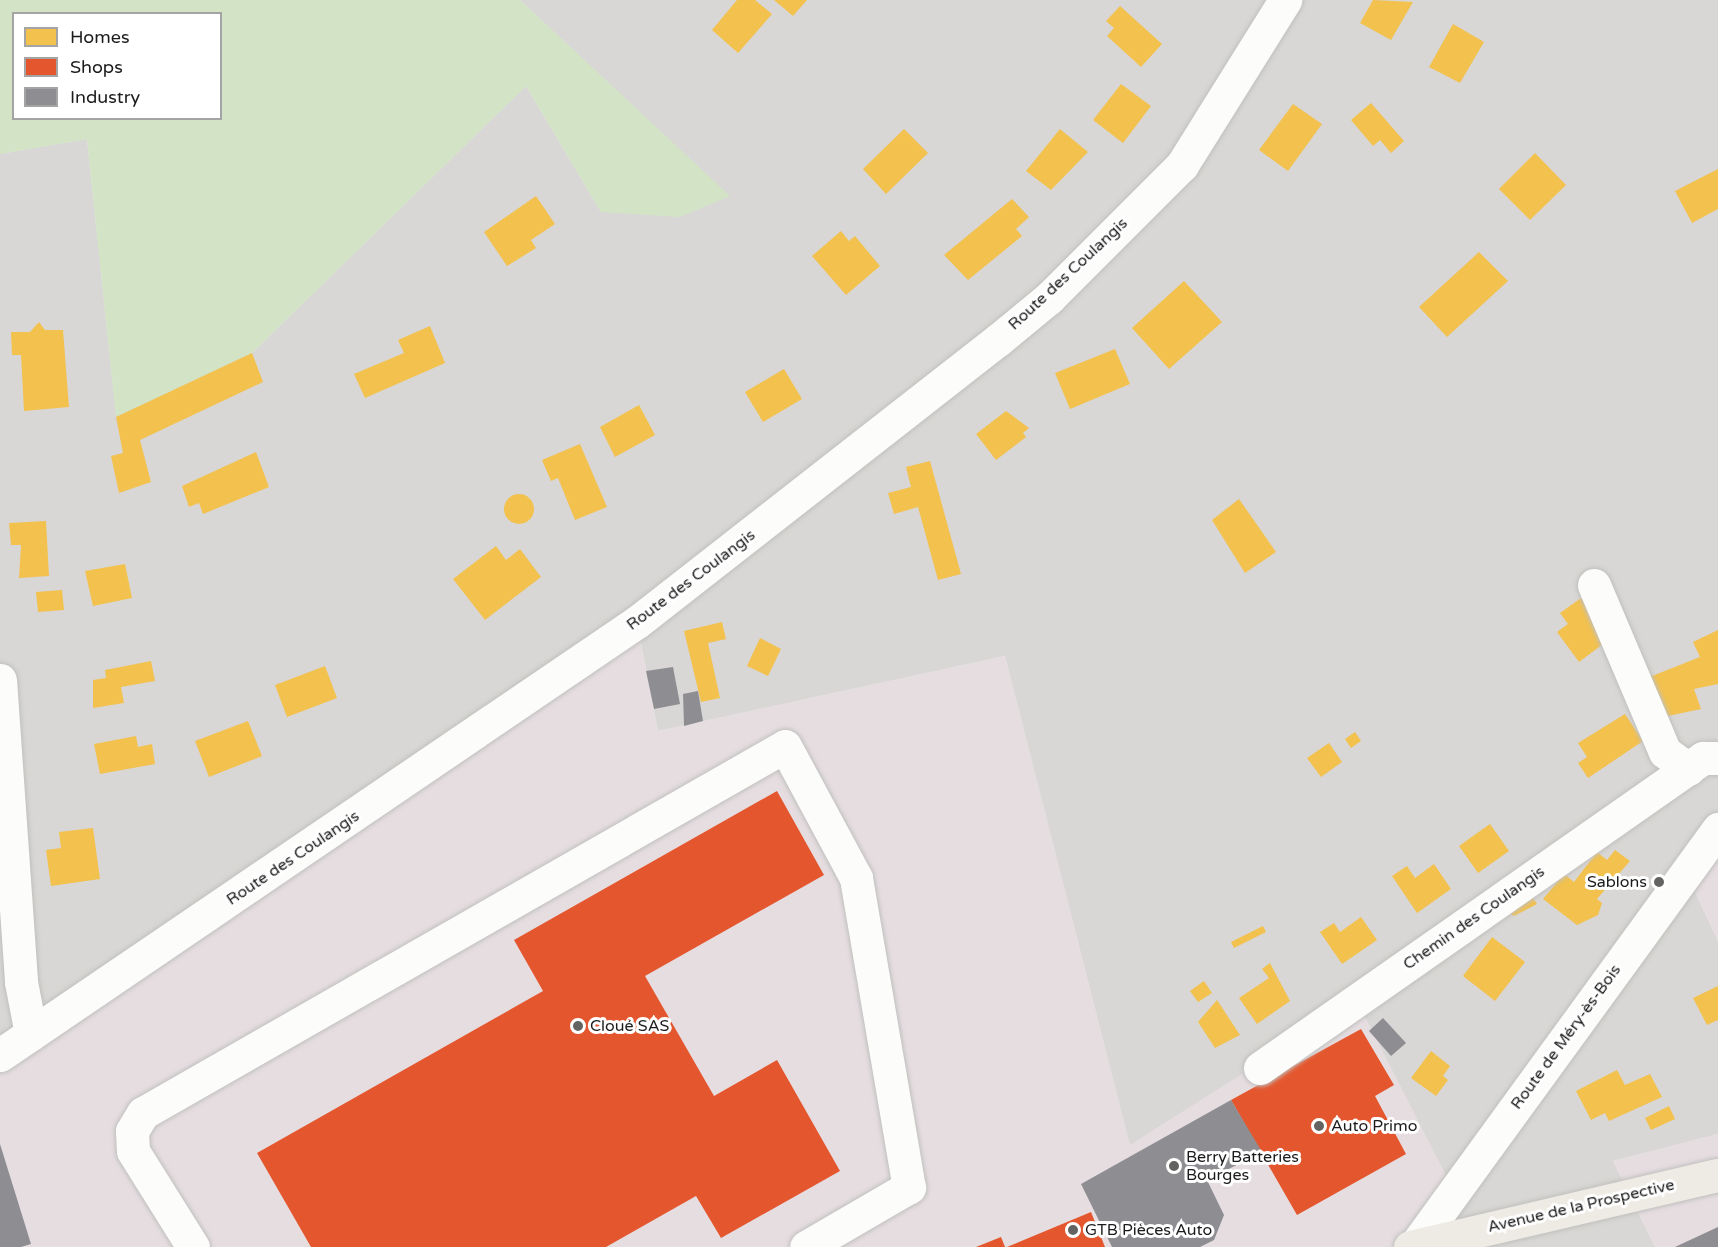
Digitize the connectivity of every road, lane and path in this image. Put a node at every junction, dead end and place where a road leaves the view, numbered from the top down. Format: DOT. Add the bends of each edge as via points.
graph roads {
  1 [pos="1285,0"];
  2 [pos="1594,585"];
  3 [pos="0,680"];
  4 [pos="1718,758"];
  5 [pos="1688,769"];
  6 [pos="1718,829"];
  7 [pos="31,1034"];
  8 [pos="0,1055"];
  9 [pos="1260,1068"];
  10 [pos="1718,1174"];
  11 [pos="1413,1246"];
  12 [pos="193,1247"];
  13 [pos="806,1247"];
  1 -- 7 [label="street, Route des Coulangis" via="1182,165 1048,298 998,340 637,622"];
  2 -- 5 [label="street" via="1665,752"];
  3 -- 7 [label="street" via="21,982"];
  4 -- 5 [label="street, Chemin des Coulangis" via="1703,758"];
  5 -- 9 [label="street, Chemin des Coulangis"];
  6 -- 11 [label="street, Route de Méry-ès-Bois"];
  7 -- 8 [label="street, Route des Coulangis"];
  10 -- 11 [label="main road, Avenue de la Prospective"];
  12 -- 13 [label="street" via="133,1151 132,1131 143,1113 785,746 856,878 909,1186"];
}
